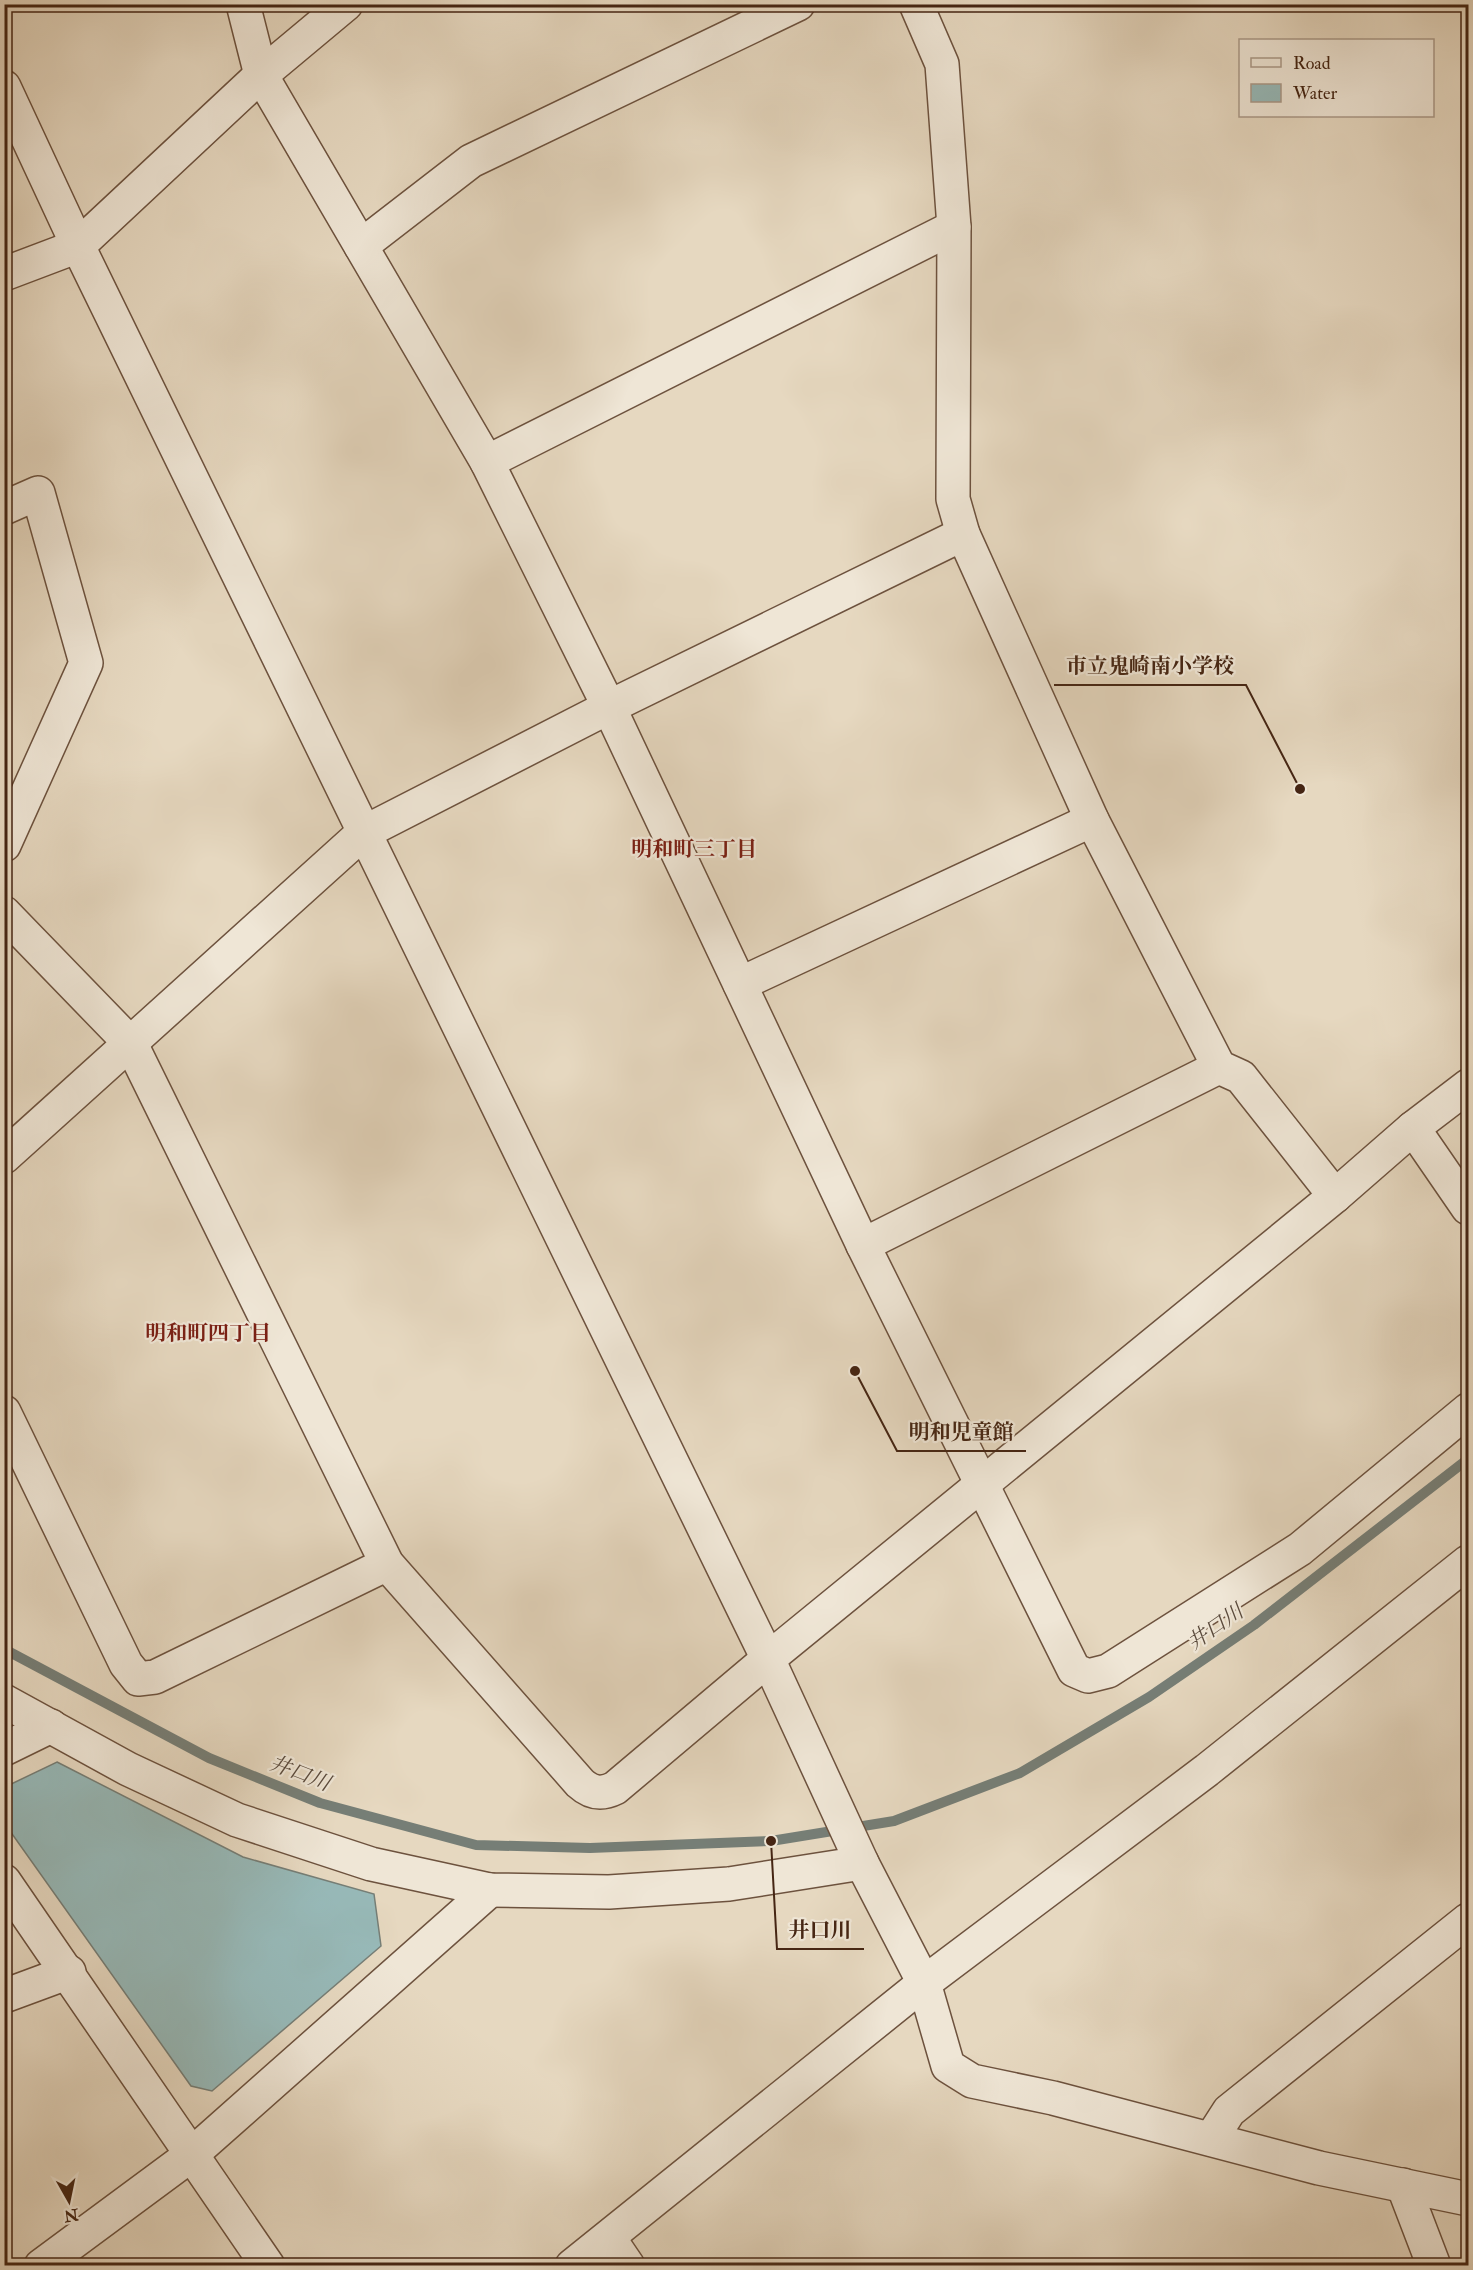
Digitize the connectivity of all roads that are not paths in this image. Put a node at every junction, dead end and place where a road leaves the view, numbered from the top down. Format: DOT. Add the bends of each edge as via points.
graph roads {
  1 [pos="243,4"];
  2 [pos="346,4"];
  3 [pos="798,4"];
  4 [pos="916,4"];
  5 [pos="261,75"];
  6 [pos="4,87"];
  7 [pos="954,227"];
  8 [pos="78,246"];
  9 [pos="361,246"];
  10 [pos="4,274"];
  11 [pos="487,462"];
  12 [pos="4,508"];
  13 [pos="963,534"];
  14 [pos="609,707"];
  15 [pos="1092,820"];
  16 [pos="363,833"];
  17 [pos="4,845"];
  18 [pos="4,913"];
  19 [pos="740,984"];
  20 [pos="131,1044"];
  21 [pos="1219,1067"];
  22 [pos="1468,1086"];
  23 [pos="1413,1128"];
  24 [pos="4,1157"];
  25 [pos="1335,1196"];
  26 [pos="1468,1208"];
  27 [pos="863,1245"];
  28 [pos="1468,1410"];
  29 [pos="4,1412"];
  30 [pos="13,1451"];
  31 [pos="983,1484"];
  32 [pos="1468,1562"];
  33 [pos="387,1564"];
  34 [pos="768,1659"];
  35 [pos="4,1701"];
  36 [pos="51,1726"];
  37 [pos="4,1749"];
  38 [pos="862,1863"];
  39 [pos="4,1881"];
  40 [pos="490,1890"];
  41 [pos="1468,1920"];
  42 [pos="69,1972"];
  43 [pos="924,1983"];
  44 [pos="4,1996"];
  45 [pos="1211,2139"];
  46 [pos="192,2155"];
  47 [pos="1403,2185"];
  48 [pos="1468,2199"];
  49 [pos="609,2238"];
  50 [pos="41,2265"];
  51 [pos="268,2265"];
  52 [pos="572,2265"];
  53 [pos="628,2265"];
  54 [pos="1434,2265"];
  1 -- 5 [label="street"];
  2 -- 5 [label="street"];
  3 -- 9 [label="street" via="471,161"];
  4 -- 7 [label="street" via="942,64"];
  5 -- 8 [label="street"];
  5 -- 9 [label="street"];
  6 -- 8 [label="street"];
  7 -- 11 [label="street"];
  7 -- 13 [label="street" via="953,499"];
  8 -- 10 [label="street"];
  8 -- 16 [label="street"];
  9 -- 11 [label="street"];
  11 -- 14 [label="street"];
  12 -- 17 [label="street" via="38,493 86,663"];
  13 -- 14 [label="street"];
  13 -- 15 [label="street"];
  14 -- 16 [label="street"];
  14 -- 19 [label="street"];
  15 -- 19 [label="street"];
  15 -- 21 [label="street"];
  16 -- 20 [label="street"];
  16 -- 34 [label="street"];
  18 -- 20 [label="street"];
  19 -- 27 [label="street"];
  20 -- 24 [label="street"];
  20 -- 33 [label="street"];
  21 -- 25 [label="street" via="1241,1077"];
  21 -- 27 [label="street"];
  22 -- 23 [label="street"];
  23 -- 25 [label="street"];
  23 -- 26 [label="street"];
  25 -- 31 [label="street"];
  27 -- 31 [label="street"];
  28 -- 31 [label="street" via="1300,1549 1108,1671 1088,1676 1074,1670"];
  29 -- 30 [label="street"];
  30 -- 33 [label="street" via="126,1664 138,1679 155,1677"];
  31 -- 34 [label="street"];
  32 -- 43 [label="street" via="1207,1770"];
  33 -- 34 [label="street" via="580,1783 596,1793 615,1788"];
  34 -- 38 [label="street"];
  35 -- 36 [label="street"];
  36 -- 37 [label="street"];
  36 -- 40 [label="street" via="128,1769 237,1820 371,1864"];
  38 -- 40 [label="street" via="729,1884 609,1892"];
  38 -- 43 [label="street"];
  39 -- 42 [label="street"];
  40 -- 46 [label="street"];
  41 -- 45 [label="street" via="1229,2111"];
  42 -- 44 [label="street"];
  42 -- 46 [label="street"];
  43 -- 45 [label="street" via="948,2066 972,2081"];
  43 -- 49 [label="street"];
  45 -- 47 [label="street" via="1319,2168"];
  46 -- 50 [label="street"];
  46 -- 51 [label="street"];
  47 -- 48 [label="street"];
  47 -- 54 [label="street"];
  49 -- 52 [label="street"];
  49 -- 53 [label="street"];
}
